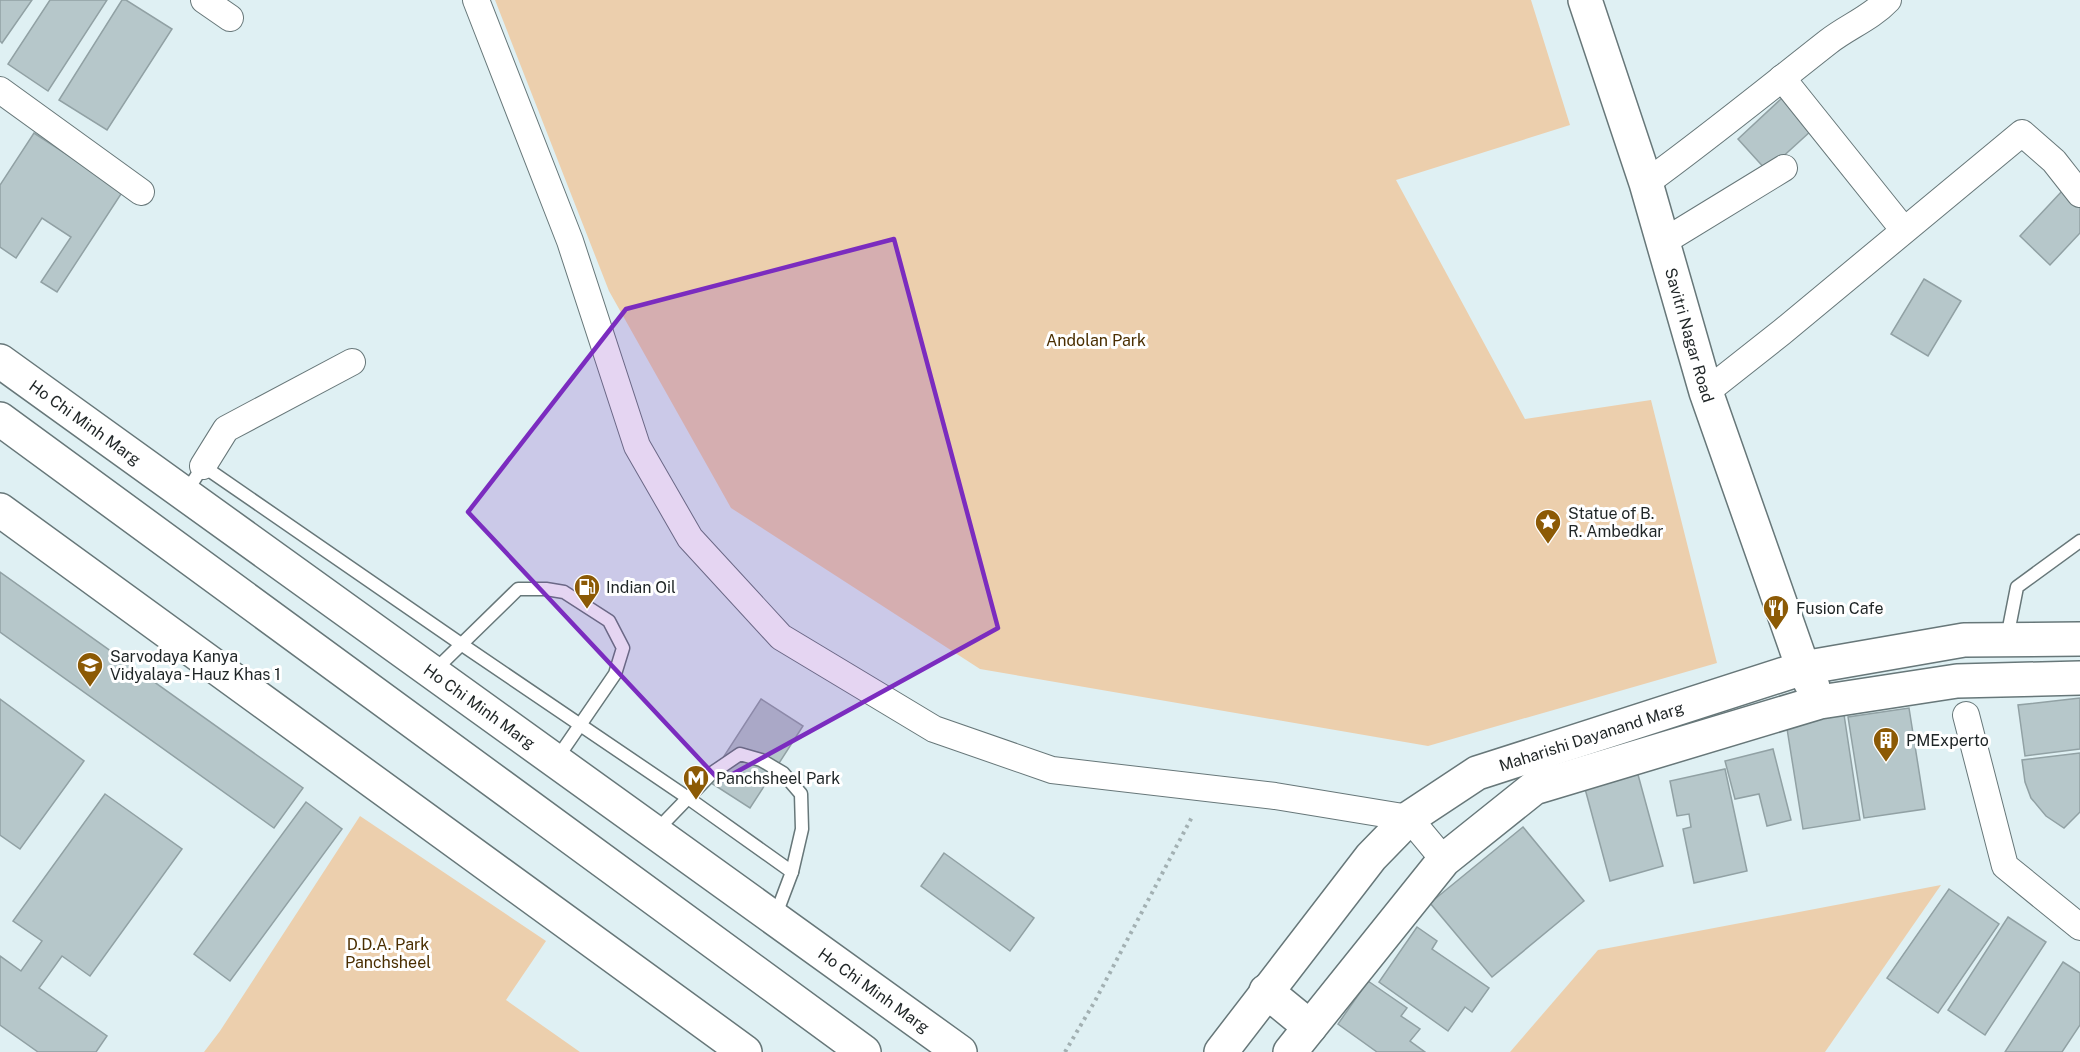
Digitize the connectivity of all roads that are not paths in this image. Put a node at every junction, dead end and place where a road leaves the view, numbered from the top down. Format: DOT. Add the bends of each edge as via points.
graph roads {
  1 [pos="204,0"];
  2 [pos="476,0"];
  3 [pos="1585,0"];
  4 [pos="1888,0"];
  5 [pos="230,18"];
  6 [pos="1782,78"];
  7 [pos="0,90"];
  8 [pos="1784,168"];
  9 [pos="1646,183"];
  10 [pos="141,192"];
  11 [pos="2080,194"];
  12 [pos="1903,229"];
  13 [pos="1663,242"];
  14 [pos="0,361"];
  15 [pos="352,362"];
  16 [pos="1706,392"];
  17 [pos="0,419"];
  18 [pos="202,466"];
  19 [pos="185,494"];
  20 [pos="0,510"];
  21 [pos="2080,541"];
  22 [pos="2007,639"];
  23 [pos="2080,639"];
  24 [pos="461,644"];
  25 [pos="1803,668"];
  26 [pos="433,672"];
  27 [pos="2080,678"];
  28 [pos="1820,702"];
  29 [pos="1966,715"];
  30 [pos="580,725"];
  31 [pos="555,761"];
  32 [pos="688,798"];
  33 [pos="1409,818"];
  34 [pos="654,832"];
  35 [pos="1444,860"];
  36 [pos="792,872"];
  37 [pos="775,919"];
  38 [pos="2080,927"];
  39 [pos="1266,991"];
  40 [pos="1310,1027"];
  41 [pos="745,1052"];
  42 [pos="864,1052"];
  43 [pos="960,1052"];
  44 [pos="1221,1052"];
  45 [pos="1290,1052"];
  1 -- 5 [label="street"];
  2 -- 33 [label="street" via="570,241 637,446 690,538 781,637 934,729 1052,770 1275,796"];
  3 -- 9 [label="street, Savitri Nagar Road"];
  4 -- 6 [label="street"];
  6 -- 9 [label="street"];
  6 -- 12 [label="street"];
  7 -- 10 [label="street"];
  8 -- 13 [label="street"];
  9 -- 13 [label="street, Savitri Nagar Road"];
  11 -- 12 [label="street" via="2054,161 2022,133"];
  12 -- 16 [label="street"];
  13 -- 16 [label="street, Savitri Nagar Road"];
  14 -- 19 [label="street, Ho Chi Minh Marg"];
  15 -- 18 [label="street" via="226,429"];
  16 -- 25 [label="street, Savitri Nagar Road"];
  17 -- 42 [label="street"];
  18 -- 19 [label="lane"];
  18 -- 24 [label="lane"];
  19 -- 26 [label="street, Ho Chi Minh Marg"];
  20 -- 41 [label="street"];
  21 -- 22 [label="lane" via="2017,586"];
  22 -- 23 [label="street, Maharishi Dayanand Marg"];
  22 -- 25 [label="street, Maharishi Dayanand Marg" via="1964,640"];
  24 -- 26 [label="lane"];
  24 -- 30 [label="lane"];
  24 -- 30 [label="lane" via="518,589 564,592 609,621 623,648 615,674"];
  25 -- 28 [label="street, Savitri Nagar Road"];
  25 -- 33 [label="street, Maharishi Dayanand Marg" via="1477,773"];
  26 -- 31 [label="street, Ho Chi Minh Marg"];
  27 -- 28 [label="street, Maharishi Dayanand Marg" via="1957,681"];
  28 -- 35 [label="street, Maharishi Dayanand Marg" via="1534,788"];
  29 -- 38 [label="street" via="2004,866"];
  30 -- 31 [label="lane"];
  30 -- 32 [label="lane"];
  31 -- 34 [label="street, Ho Chi Minh Marg"];
  32 -- 34 [label="lane"];
  32 -- 36 [label="lane"];
  32 -- 36 [label="lane" via="712,773 740,754 783,773 801,794 802,829"];
  33 -- 35 [label="street"];
  33 -- 39 [label="street, Maharishi Dayanand Marg" via="1371,857"];
  34 -- 37 [label="street, Ho Chi Minh Marg"];
  35 -- 40 [label="street, Maharishi Dayanand Marg"];
  36 -- 37 [label="lane"];
  37 -- 43 [label="street, Ho Chi Minh Marg"];
  39 -- 40 [label="street"];
  39 -- 44 [label="street, Maharishi Dayanand Marg"];
  40 -- 45 [label="street, Maharishi Dayanand Marg"];
}
